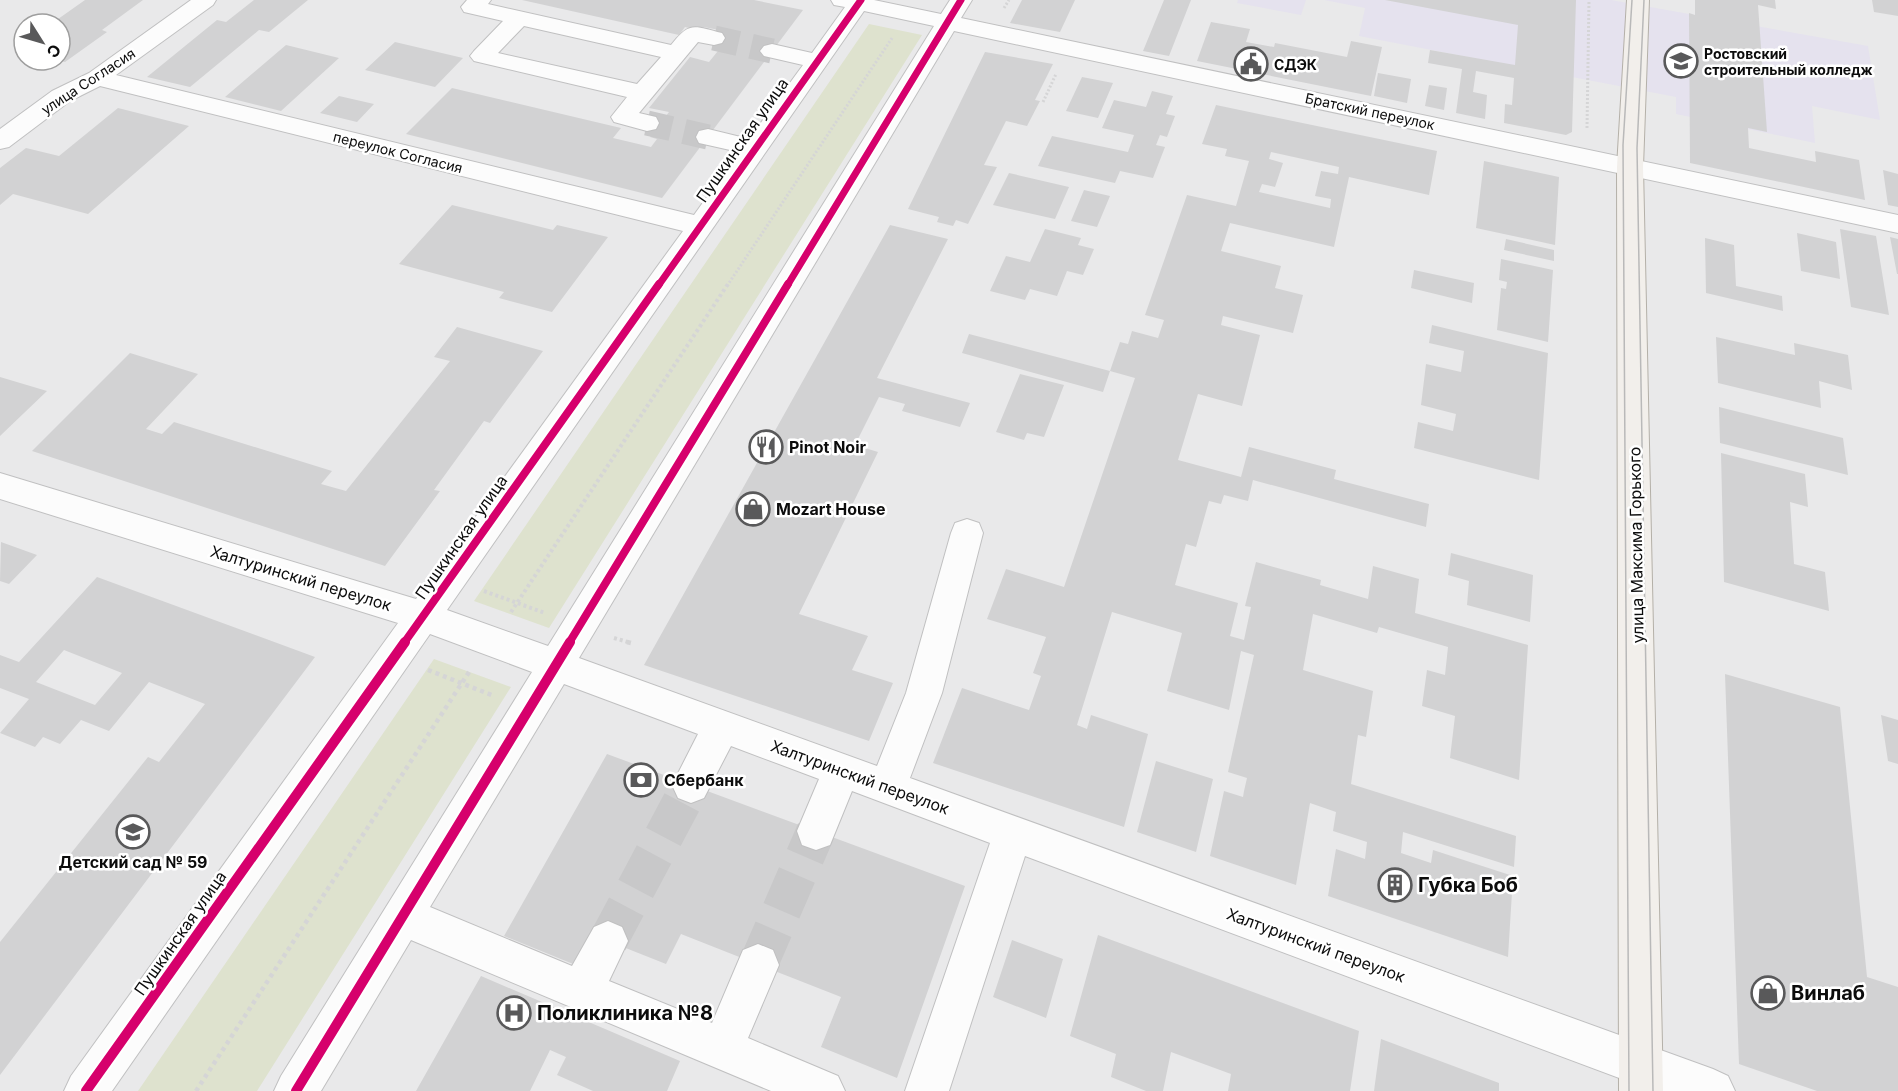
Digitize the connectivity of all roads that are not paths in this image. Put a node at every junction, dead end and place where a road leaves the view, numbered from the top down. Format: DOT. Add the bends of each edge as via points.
graph roads {
  1 [pos="205,0"];
  2 [pos="480,0"];
  3 [pos="1638,0"];
  4 [pos="854,1"];
  5 [pos="954,11"];
  6 [pos="519,18"];
  7 [pos="714,38"];
  8 [pos="772,51"];
  9 [pos="676,52"];
  10 [pos="817,61"];
  11 [pos="97,78"];
  12 [pos="643,93"];
  13 [pos="647,123"];
  14 [pos="708,137"];
  15 [pos="0,141"];
  16 [pos="755,148"];
  17 [pos="1630,167"];
  18 [pos="1898,224"];
  19 [pos="700,226"];
  20 [pos="0,486"];
  21 [pos="967,533"];
  22 [pos="423,616"];
  23 [pos="555,665"];
  24 [pos="722,726"];
  25 [pos="842,770"];
  26 [pos="691,785"];
  27 [pos="888,787"];
  28 [pos="816,831"];
  29 [pos="1013,834"];
  30 [pos="403,916"];
  31 [pos="608,941"];
  32 [pos="758,965"];
  33 [pos="582,990"];
  34 [pos="722,1049"];
  35 [pos="1641,1078"];
  36 [pos="86,1091"];
  37 [pos="296,1091"];
  38 [pos="823,1091"];
  39 [pos="927,1091"];
  40 [pos="1713,1091"];
  1 -- 11 [label="street, улица Согласия"];
  2 -- 6 [label="street" via="472,7"];
  3 -- 17 [label="main road, улица Максима Горького"];
  4 -- 5 [label="street, Братский переулок" via="908,13"];
  4 -- 10 [label="street, Пушкинская улица"];
  5 -- 17 [label="street, Братский переулок" via="1053,57"];
  5 -- 23 [label="street"];
  6 -- 9 [label="street"];
  6 -- 12 [label="street" via="482,56"];
  7 -- 9 [label="street" via="692,34"];
  8 -- 10 [label="street"];
  9 -- 12 [label="street"];
  10 -- 16 [label="street, Пушкинская улица"];
  11 -- 15 [label="street, улица Согласия" via="62,96"];
  11 -- 19 [label="street, переулок Согласия"];
  12 -- 13 [label="street" via="623,117"];
  14 -- 16 [label="street"];
  16 -- 19 [label="street, Пушкинская улица"];
  17 -- 18 [label="street, Братский переулок"];
  17 -- 35 [label="main road, улица Максима Горького"];
  19 -- 22 [label="street, Пушкинская улица"];
  20 -- 22 [label="street, Халтуринский переулок"];
  21 -- 27 [label="street" via="924,693"];
  22 -- 23 [label="street, Халтуринский переулок"];
  22 -- 36 [label="street, Пушкинская улица"];
  23 -- 24 [label="street, Халтуринский переулок"];
  23 -- 30 [label="street"];
  24 -- 25 [label="street, Халтуринский переулок"];
  24 -- 26 [label="street"];
  25 -- 27 [label="street, Халтуринский переулок"];
  25 -- 28 [label="street"];
  27 -- 29 [label="street, Халтуринский переулок"];
  29 -- 35 [label="street, Халтуринский переулок"];
  29 -- 39 [label="street"];
  30 -- 33 [label="street"];
  30 -- 37 [label="street"];
  31 -- 33 [label="street"];
  32 -- 34 [label="street"];
  33 -- 34 [label="street"];
  34 -- 38 [label="street"];
  35 -- 40 [label="street, Халтуринский переулок"];
}
